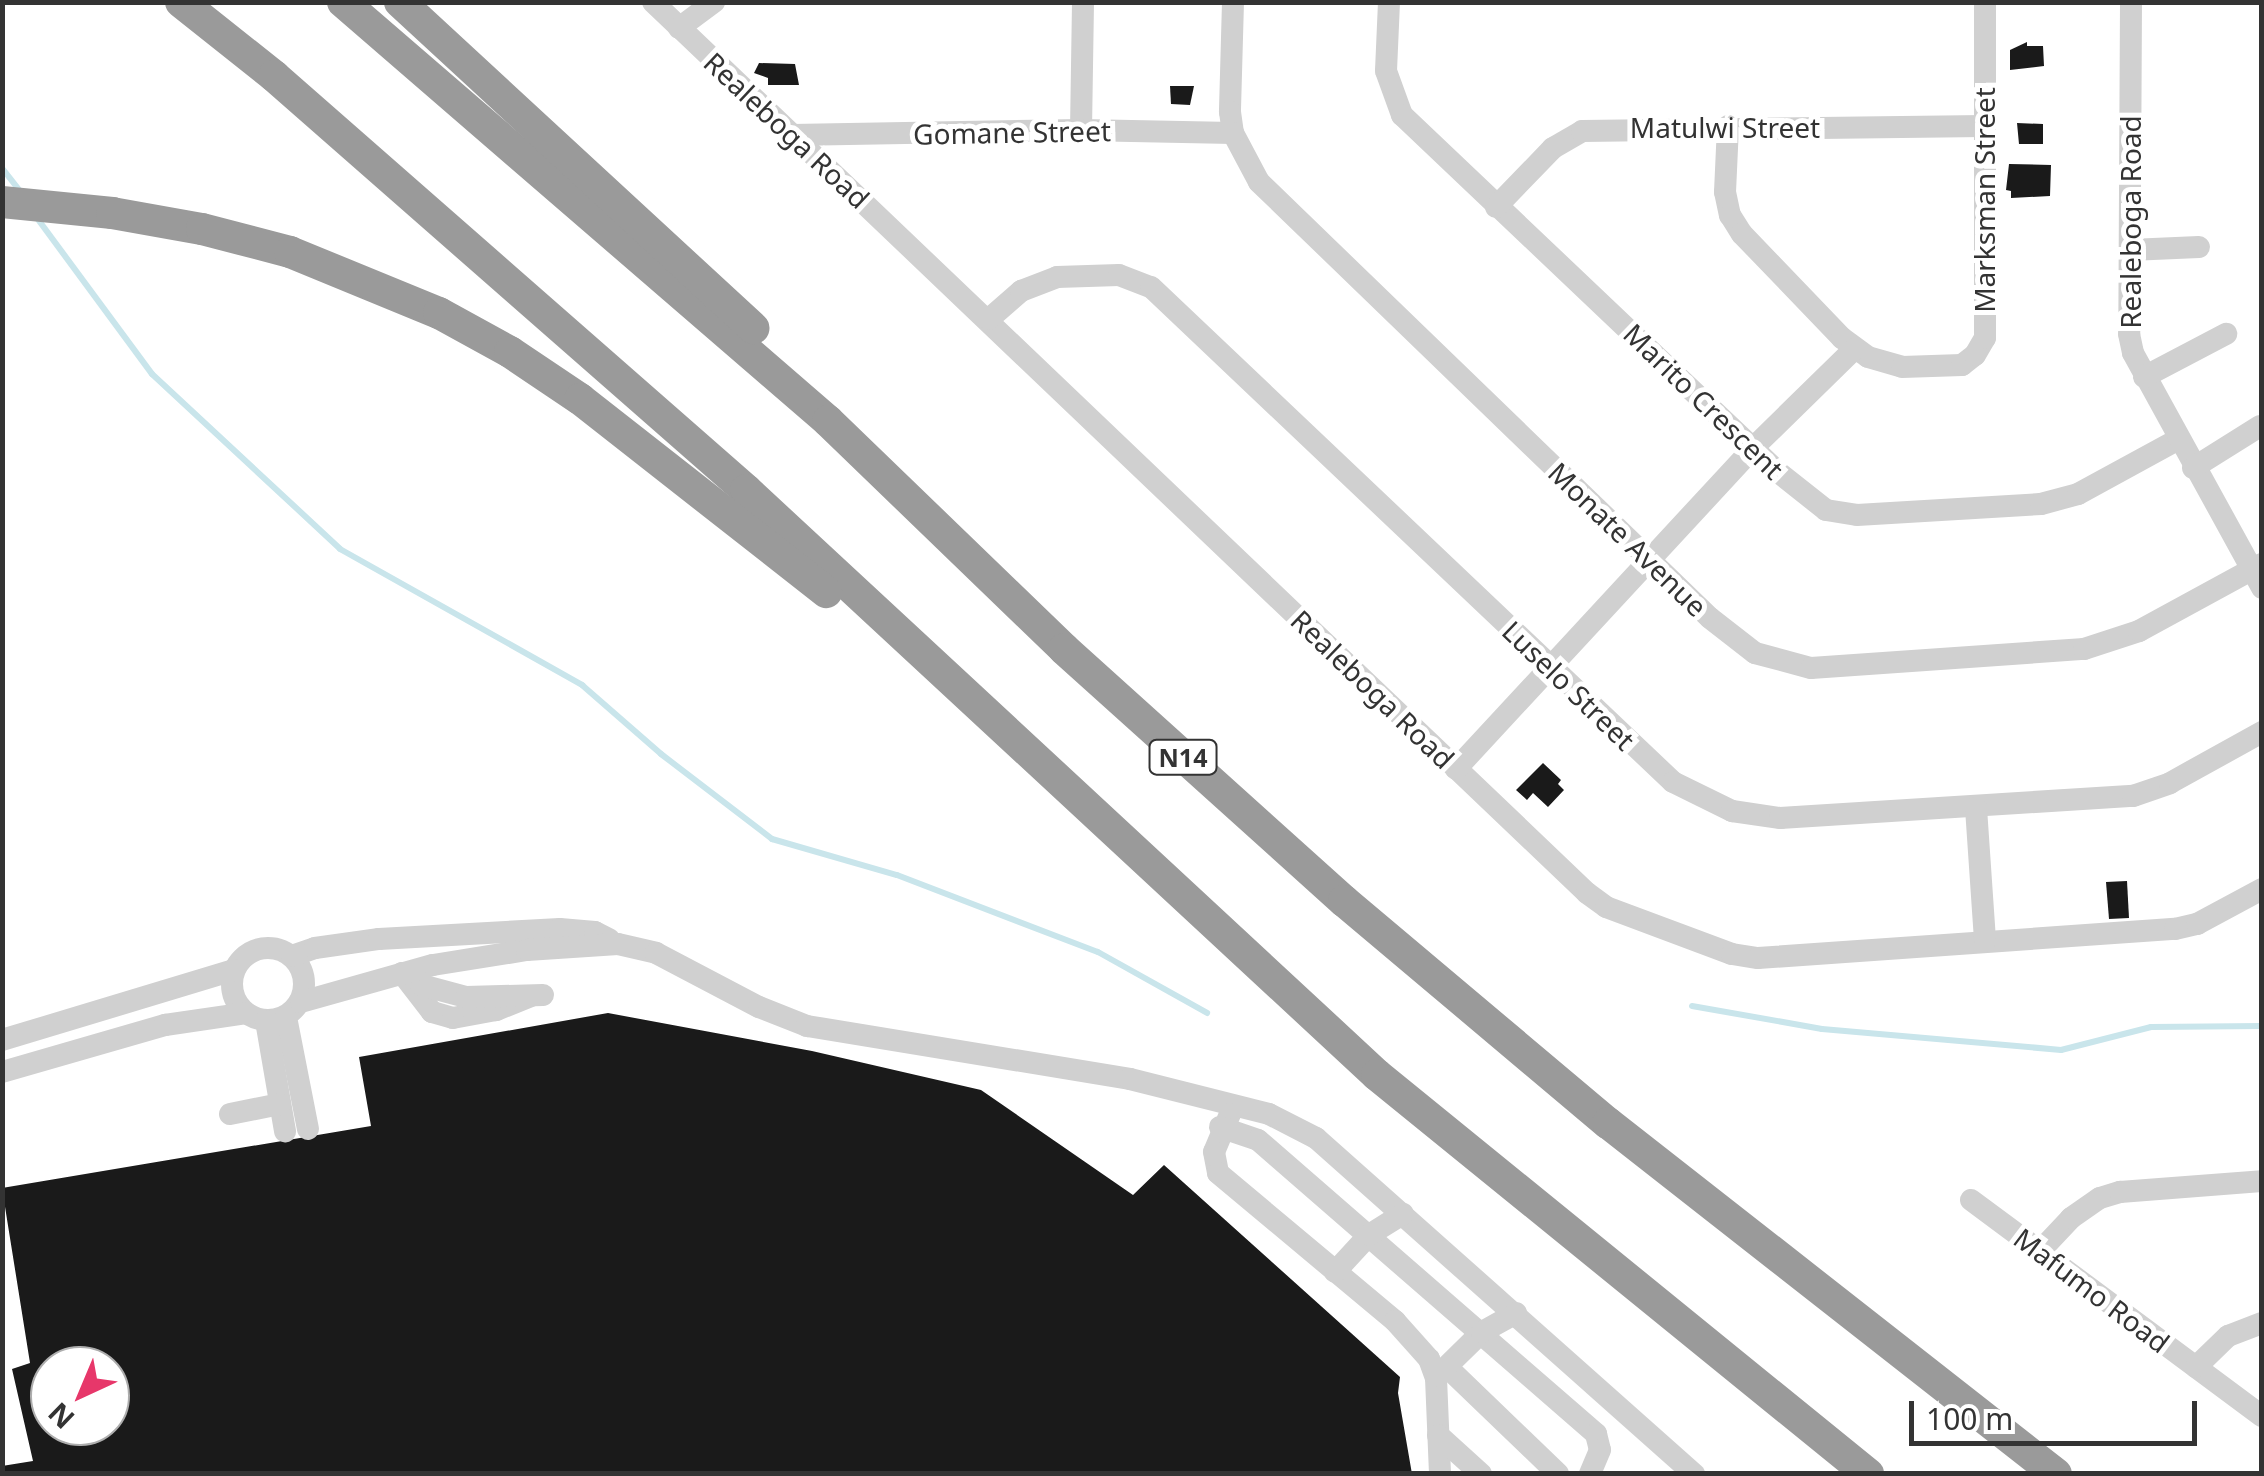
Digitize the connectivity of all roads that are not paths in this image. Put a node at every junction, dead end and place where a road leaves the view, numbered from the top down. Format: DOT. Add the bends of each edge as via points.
graph roads {
  1 [pos="181,2"];
  2 [pos="343,2"];
  3 [pos="400,2"];
  4 [pos="653,2"];
  5 [pos="714,2"];
  6 [pos="1083,2"];
  7 [pos="1233,2"];
  8 [pos="1389,2"];
  9 [pos="1985,2"];
  10 [pos="2131,2"];
  11 [pos="679,28"];
  12 [pos="1728,126"];
  13 [pos="1984,126"];
  14 [pos="1081,130"];
  15 [pos="1233,133"];
  16 [pos="792,135"];
  17 [pos="2,202"];
  18 [pos="1496,206"];
  19 [pos="2199,247"];
  20 [pos="2130,250"];
  21 [pos="989,320"];
  22 [pos="2226,334"];
  23 [pos="1854,349"];
  24 [pos="2144,378"];
  25 [pos="828,421"];
  26 [pos="2260,426"];
  27 [pos="2177,440"];
  28 [pos="1754,447"];
  29 [pos="2193,468"];
  30 [pos="1650,560"];
  31 [pos="2258,574"];
  32 [pos="1552,670"];
  33 [pos="1002,731"];
  34 [pos="2262,732"];
  35 [pos="1456,769"];
  36 [pos="1976,808"];
  37 [pos="2262,889"];
  38 [pos="1985,941"];
  39 [pos="618,944"];
  40 [pos="292,956"];
  41 [pos="234,970"];
  42 [pos="402,973"];
  43 [pos="537,996"];
  44 [pos="275,1013"];
  45 [pos="2,1040"];
  46 [pos="2,1072"];
  47 [pos="280,1104"];
  48 [pos="1236,1106"];
  49 [pos="230,1114"];
  50 [pos="1220,1127"];
  51 [pos="2262,1182"];
  52 [pos="1970,1200"];
  53 [pos="1403,1214"];
  54 [pos="1368,1235"];
  55 [pos="2041,1250"];
  56 [pos="1335,1272"];
  57 [pos="1516,1313"];
  58 [pos="2262,1323"];
  59 [pos="1482,1332"];
  60 [pos="2196,1367"];
  61 [pos="1441,1372"];
  62 [pos="2262,1416"];
  63 [pos="1438,1435"];
  64 [pos="1440,1474"];
  65 [pos="1481,1474"];
  66 [pos="1558,1474"];
  67 [pos="1590,1474"];
  68 [pos="1694,1474"];
  69 [pos="1868,1474"];
  70 [pos="2056,1474"];
  1 -- 33 [label="highway" via="550,314"];
  2 -- 25 [label="highway, N14"];
  3 -- 25 [label="highway" via="744,320 786,362"];
  4 -- 11 [label="street, Realeboga Road"];
  5 -- 11 [label="street"];
  6 -- 14 [label="street"];
  7 -- 15 [label="street, Monate Avenue"];
  8 -- 18 [label="street, Marito Crescent" via="1386,71 1396,105"];
  9 -- 13 [label="street, Marksman Street"];
  10 -- 20 [label="street, Realeboga Road"];
  11 -- 16 [label="street, Realeboga Road"];
  12 -- 13 [label="street, Matulwi Street"];
  12 -- 18 [label="street, Matulwi Street" via="1582,131 1552,148"];
  12 -- 23 [label="street, Marksman Street" via="1730,215"];
  13 -- 23 [label="street, Marksman Street" via="1980,348 1962,364 1913,368"];
  14 -- 15 [label="street, Gomane Street"];
  14 -- 16 [label="street, Gomane Street"];
  15 -- 30 [label="street, Monate Avenue" via="1246,164 1278,206"];
  16 -- 21 [label="street, Realeboga Road"];
  17 -- 33 [label="highway" via="202,229 290,252 439,313 580,399"];
  18 -- 28 [label="street, Marito Crescent"];
  19 -- 20 [label="street"];
  20 -- 24 [label="street, Realeboga Road" via="2129,334"];
  21 -- 32 [label="street, Luselo Street" via="1022,292 1056,277 1120,275 1150,286"];
  21 -- 35 [label="street, Realeboga Road"];
  22 -- 24 [label="street"];
  23 -- 28 [label="street"];
  24 -- 27 [label="street, Realeboga Road"];
  25 -- 70 [label="highway, N14" via="1064,649 1344,901 1652,1158"];
  26 -- 29 [label="street"];
  27 -- 28 [label="street, Marito Crescent" via="2060,500 1857,515 1826,510 1804,497"];
  27 -- 29 [label="street, Realeboga Road"];
  28 -- 30 [label="street"];
  29 -- 31 [label="street, Realeboga Road"];
  30 -- 31 [label="street, Monate Avenue" via="1736,642 1768,659 1811,668 2084,649"];
  30 -- 32 [label="street"];
  32 -- 35 [label="street"];
  32 -- 36 [label="street, Luselo Street" via="1672,782 1732,811 1780,818"];
  33 -- 69 [label="highway" via="1378,1076"];
  34 -- 36 [label="street, Luselo Street" via="2133,796"];
  35 -- 38 [label="street, Realeboga Road" via="1595,900 1732,954 1758,958"];
  36 -- 38 [label="street"];
  37 -- 38 [label="street, Realeboga Road" via="2188,927"];
  39 -- 40 [label="street" via="595,932 560,929 379,940"];
  39 -- 42 [label="street" via="527,950"];
  39 -- 48 [label="street" via="656,952 774,1018 1130,1079"];
  40 -- 41 [label="street" via="274,948 255,950"];
  40 -- 44 [label="street" via="304,978"];
  41 -- 44 [label="street" via="232,989"];
  41 -- 45 [label="street"];
  42 -- 43 [label="street" via="432,1012 453,1018"];
  42 -- 44 [label="street"];
  44 -- 46 [label="street" via="165,1025"];
  44 -- 47 [label="street"];
  44 -- 47 [label="street" via="297,1130"];
  47 -- 49 [label="street"];
  48 -- 50 [label="street"];
  48 -- 53 [label="street" via="1304,1129"];
  50 -- 54 [label="street" via="1258,1140"];
  50 -- 56 [label="street" via="1213,1162 1218,1173"];
  51 -- 55 [label="street" via="2100,1198"];
  52 -- 55 [label="street, Mafumo Road"];
  53 -- 54 [label="street"];
  53 -- 57 [label="street"];
  54 -- 56 [label="street"];
  54 -- 59 [label="street"];
  55 -- 60 [label="street, Mafumo Road"];
  56 -- 61 [label="street" via="1396,1321"];
  57 -- 59 [label="street"];
  57 -- 68 [label="street"];
  58 -- 60 [label="street" via="2228,1336"];
  59 -- 61 [label="street"];
  59 -- 67 [label="street" via="1596,1434 1600,1450"];
  60 -- 62 [label="street, Mafumo Road"];
  61 -- 63 [label="street"];
  61 -- 66 [label="street"];
  63 -- 64 [label="street"];
  63 -- 65 [label="street"];
}
